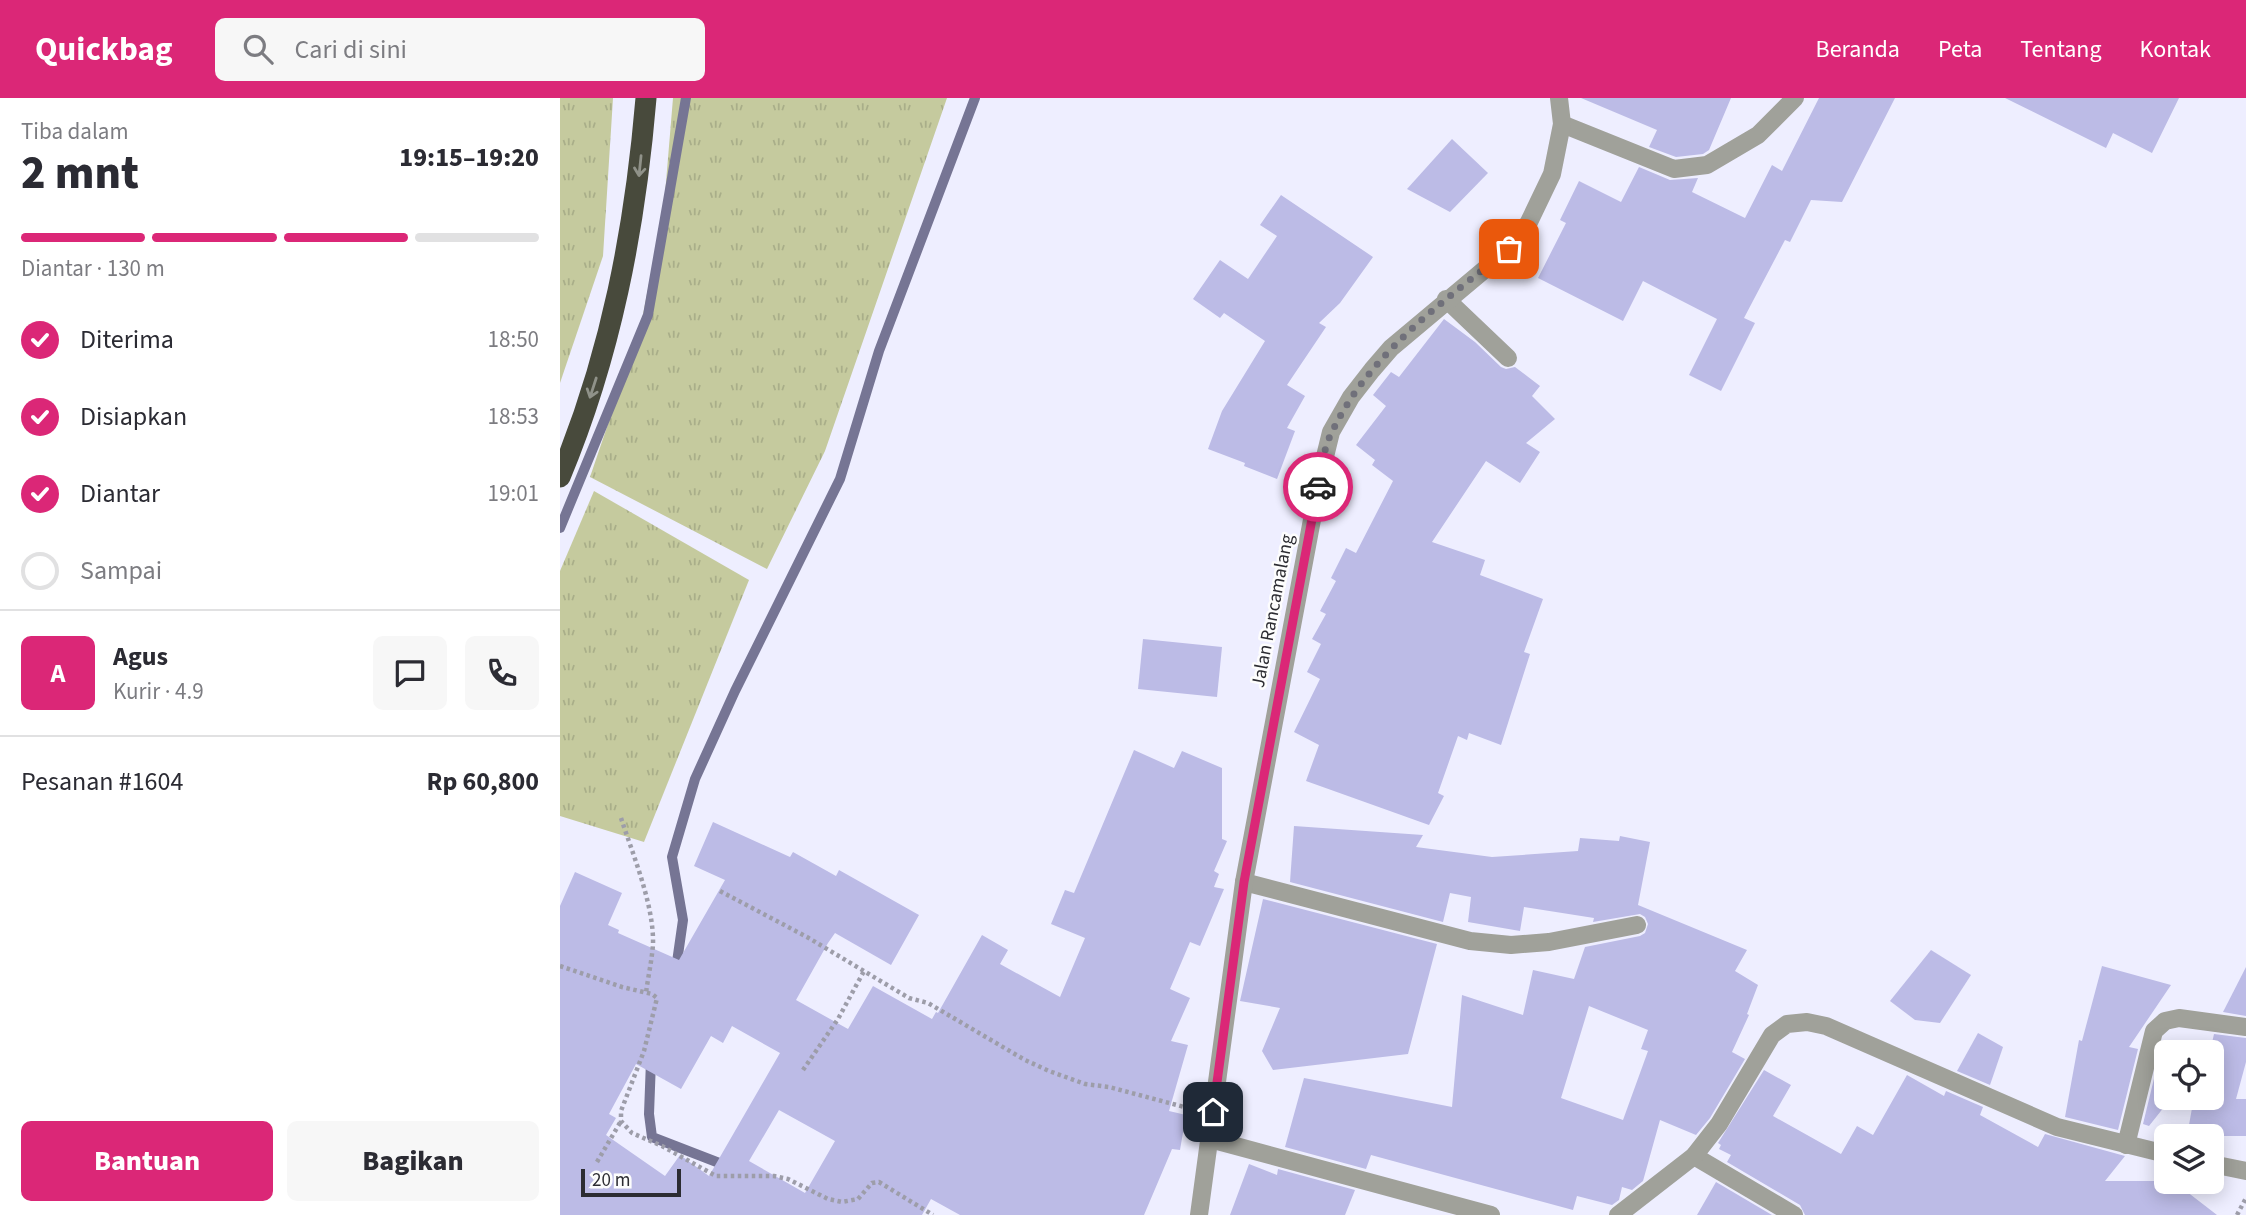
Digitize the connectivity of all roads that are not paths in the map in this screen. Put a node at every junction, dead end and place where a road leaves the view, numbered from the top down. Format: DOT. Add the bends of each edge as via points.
graph roads {
  1 [pos="646,98"];
  2 [pos="1559,98"];
  3 [pos="1795,98"];
  4 [pos="1562,124"];
  5 [pos="1446,299"];
  6 [pos="1508,358"];
  7 [pos="560,477"];
  8 [pos="1244,882"];
  9 [pos="1637,925"];
  10 [pos="2246,1027"];
  11 [pos="1210,1139"];
  12 [pos="2126,1145"];
  13 [pos="2154,1151"];
  14 [pos="1695,1156"];
  15 [pos="2224,1166"];
  16 [pos="2246,1171"];
  17 [pos="1199,1215"];
  18 [pos="1492,1215"];
  19 [pos="1618,1215"];
  20 [pos="1794,1215"];
  1 -- 7 [label="highway, one-way" via="622,278 596,382"];
  2 -- 4 [label="street, Jalan Rancamalang"];
  3 -- 4 [label="street" via="1748,141 1707,165 1674,169"];
  4 -- 5 [label="street, Jalan Rancamalang" via="1552,174 1529,222 1509,249"];
  5 -- 6 [label="street"];
  5 -- 8 [label="street, Jalan Rancamalang" via="1378,362 1331,432"];
  8 -- 9 [label="street" via="1470,941 1549,942"];
  8 -- 11 [label="street, Jalan Rancamalang"];
  10 -- 12 [label="street" via="2179,1018 2165,1021 2154,1031"];
  11 -- 17 [label="street, Jalan Rancamalang"];
  11 -- 18 [label="street"];
  12 -- 13 [label="street"];
  12 -- 14 [label="street" via="2057,1127 1826,1026 1807,1022 1787,1024 1772,1035"];
  14 -- 19 [label="street"];
  14 -- 20 [label="street"];
  15 -- 16 [label="street"];
}
